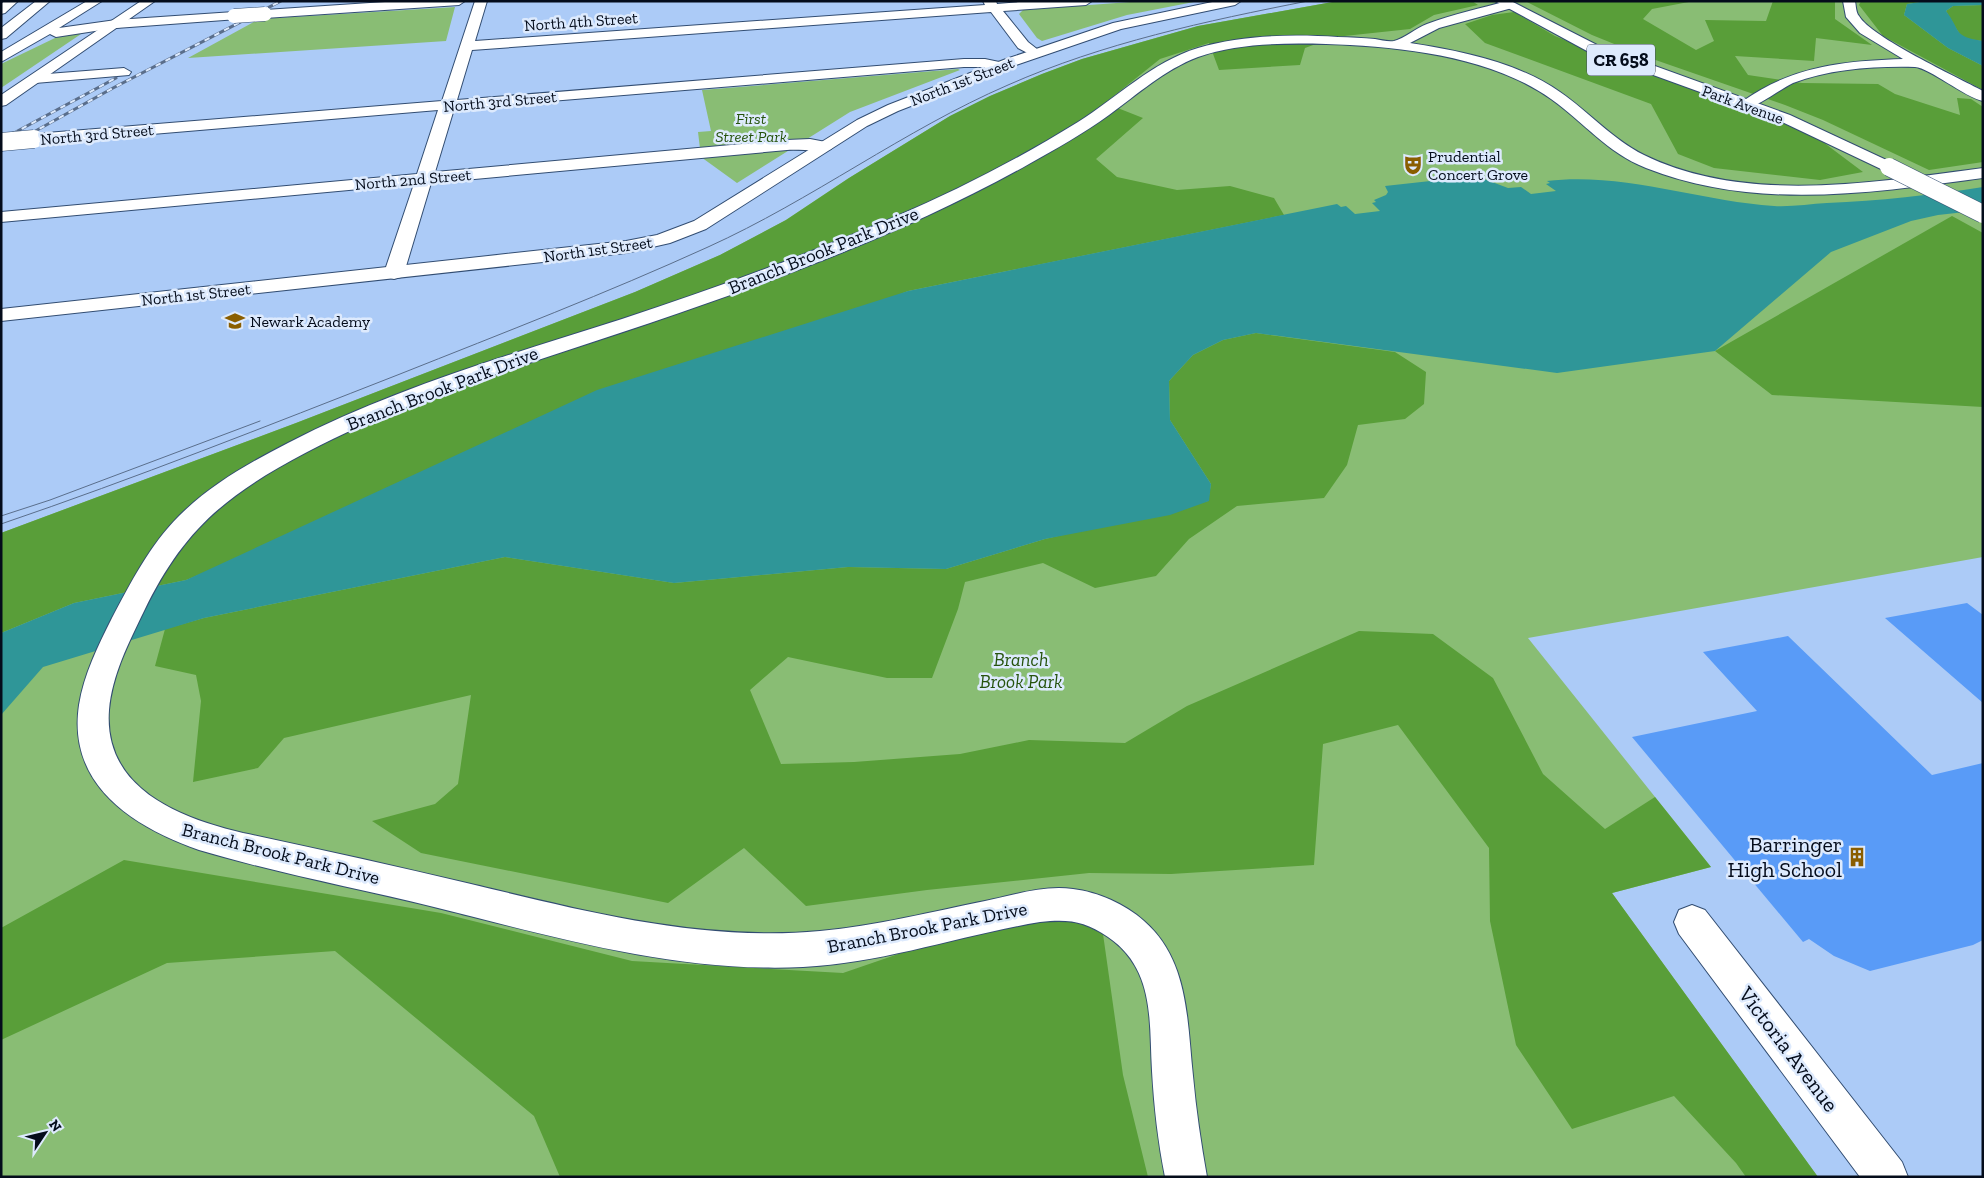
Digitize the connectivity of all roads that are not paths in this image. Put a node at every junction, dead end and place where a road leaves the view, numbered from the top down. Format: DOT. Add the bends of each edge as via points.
graph roads {
  1 [pos="12,1"];
  2 [pos="44,1"];
  3 [pos="96,1"];
  4 [pos="149,1"];
  5 [pos="459,1"];
  6 [pos="481,1"];
  7 [pos="1086,1"];
  8 [pos="1235,1"];
  9 [pos="1849,1"];
  10 [pos="1504,3"];
  11 [pos="992,5"];
  12 [pos="1,10"];
  13 [pos="116,24"];
  14 [pos="1,35"];
  15 [pos="467,46"];
  16 [pos="1399,46"];
  17 [pos="19,47"];
  18 [pos="1035,54"];
  19 [pos="1,58"];
  20 [pos="1918,63"];
  21 [pos="999,66"];
  22 [pos="124,72"];
  23 [pos="35,79"];
  24 [pos="1983,97"];
  25 [pos="1,102"];
  26 [pos="1748,104"];
  27 [pos="448,105"];
  28 [pos="1,142"];
  29 [pos="825,146"];
  30 [pos="1983,173"];
  31 [pos="425,178"];
  32 [pos="1983,214"];
  33 [pos="1,217"];
  34 [pos="394,273"];
  35 [pos="1,315"];
  36 [pos="1692,922"];
  37 [pos="1186,1177"];
  38 [pos="1887,1177"];
  1 -- 12 [label="main road"];
  2 -- 14 [label="main road"];
  3 -- 17 [label="main road"];
  4 -- 13 [label="main road"];
  5 -- 13 [label="main road, bridge"];
  6 -- 15 [label="main road"];
  7 -- 11 [label="main road, North 4th Street"];
  8 -- 18 [label="main road, North 1st Street" via="1124,24"];
  9 -- 20 [label="main road" via="1852,17 1860,26"];
  10 -- 16 [label="main road" via="1423,30"];
  10 -- 26 [label="main road, Park Avenue / CR 658" via="1605,54"];
  11 -- 15 [label="main road, North 4th Street"];
  11 -- 18 [label="main road" via="1023,45"];
  13 -- 17 [label="main road" via="63,32"];
  13 -- 23 [label="main road"];
  15 -- 27 [label="main road"];
  16 -- 30 [label="main road, Branch Brook Park Drive" via="1465,57 1515,73 1560,97 1632,156 1715,183 1755,190 1825,191"];
  16 -- 37 [label="main road, Branch Brook Park Drive" via="1269,41 1221,46 1184,57 1155,73 1091,121 1040,151 892,224 665,311 445,383 310,441 258,469 211,502 185,526 156,564 126,619 101,673 95,696 93,733 114,782 126,796 171,826 216,842 627,937 694,948 793,950 857,944 1034,906 1072,905 1102,913 1140,941 1162,976 1168,996 1176,1114"];
  17 -- 19 [label="main road"];
  18 -- 21 [label="main road, North 1st Street"];
  20 -- 24 [label="main road"];
  20 -- 26 [label="main road" via="1822,69 1788,79"];
  21 -- 27 [label="main road, North 3rd Street" via="964,63"];
  21 -- 29 [label="main road, North 1st Street" via="877,115"];
  22 -- 23 [label="main road"];
  23 -- 25 [label="main road"];
  26 -- 32 [label="main road, Park Avenue / CR 658, bridge" via="1811,129"];
  27 -- 28 [label="main road, North 3rd Street, bridge"];
  27 -- 31 [label="main road"];
  29 -- 31 [label="main road, North 2nd Street" via="788,144"];
  29 -- 34 [label="main road, North 1st Street" via="700,225 662,240 626,248"];
  31 -- 33 [label="main road, North 2nd Street"];
  31 -- 34 [label="main road"];
  34 -- 35 [label="main road, North 1st Street"];
  36 -- 38 [label="main road, Victoria Avenue"];
}
